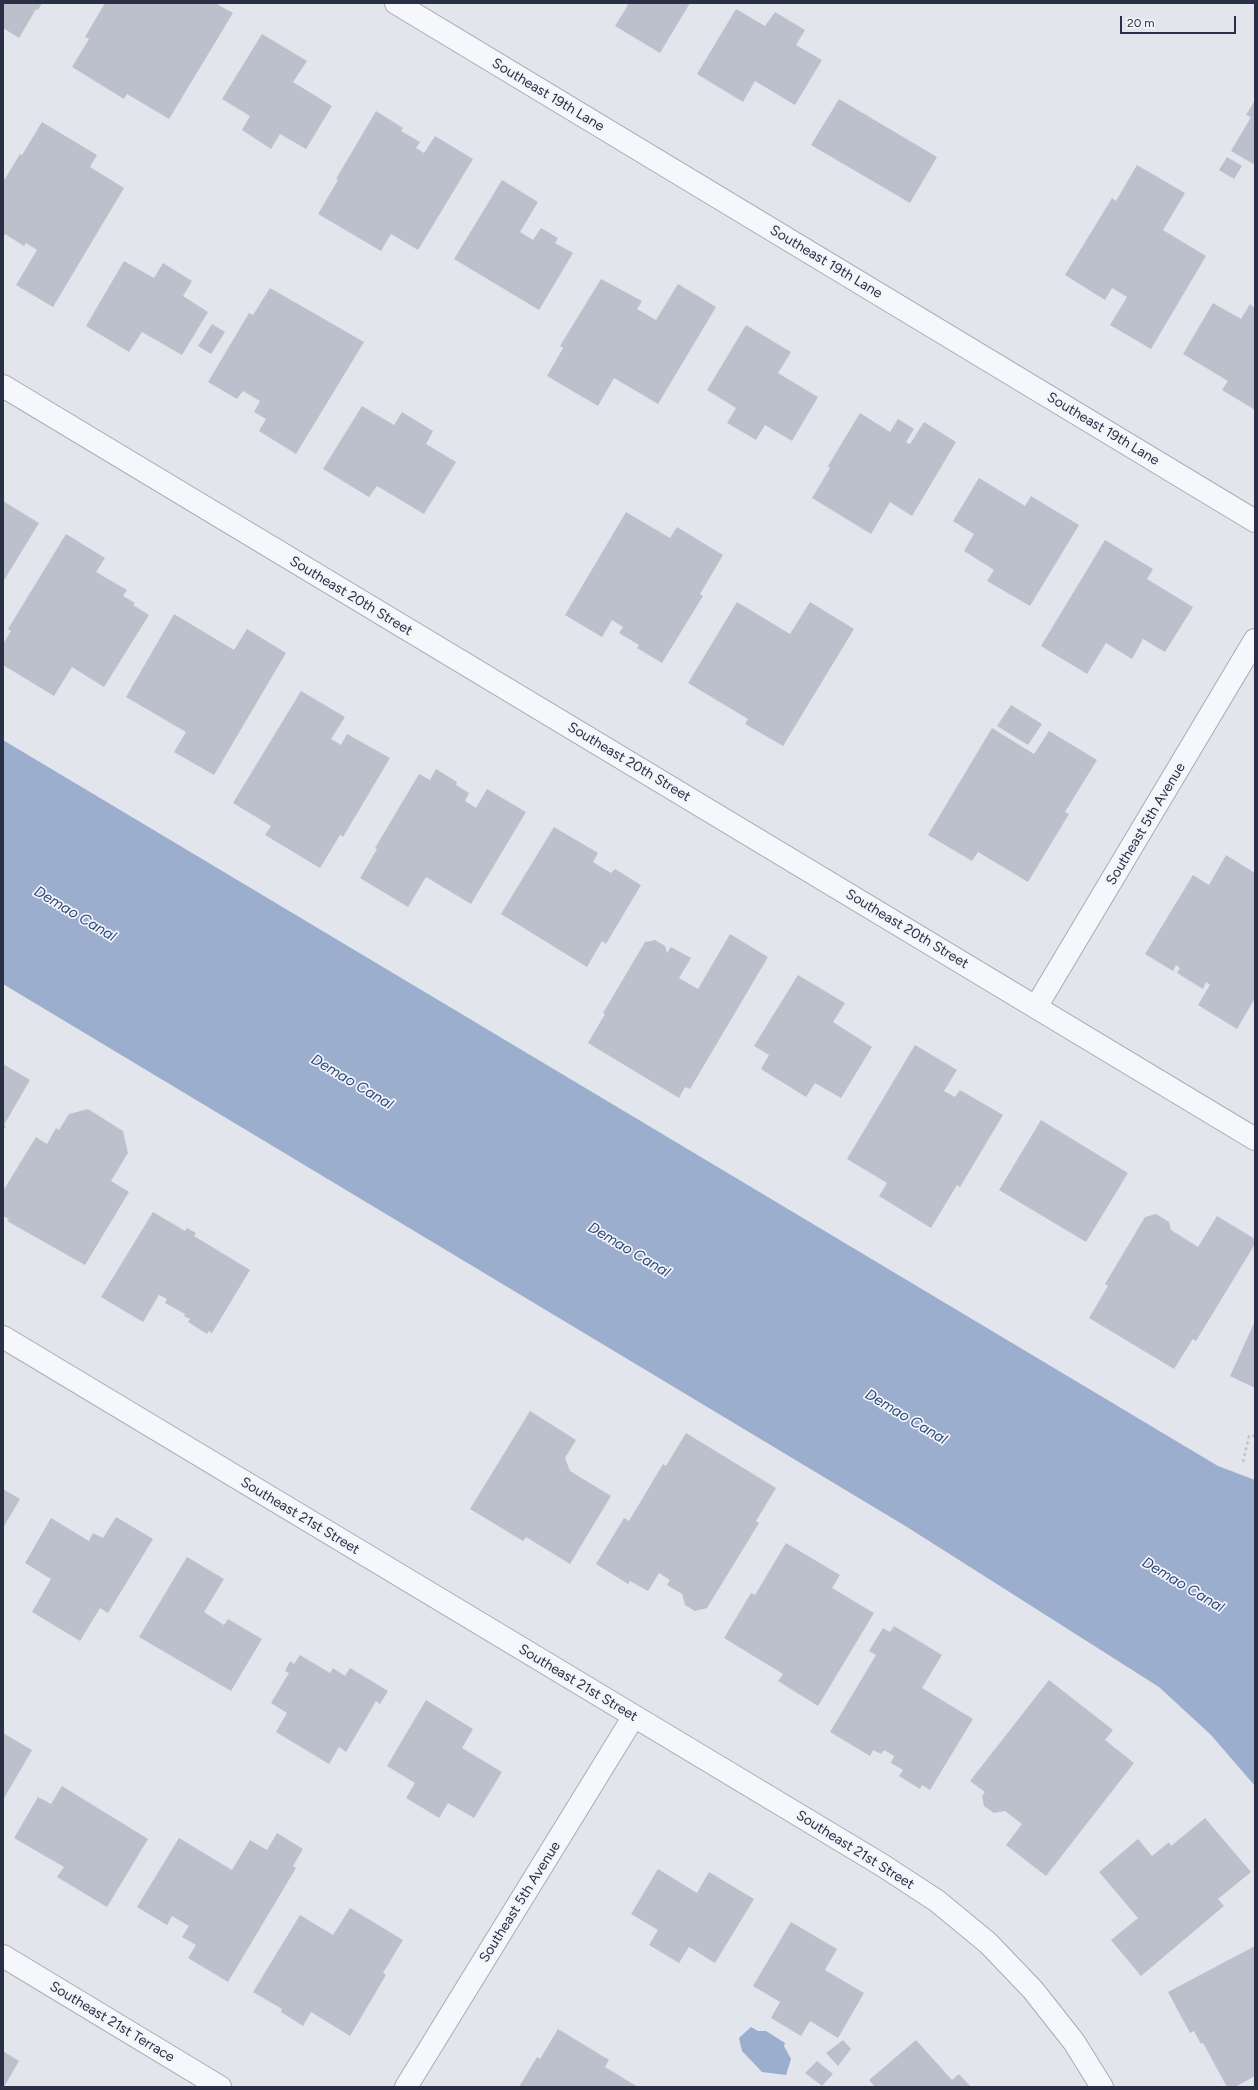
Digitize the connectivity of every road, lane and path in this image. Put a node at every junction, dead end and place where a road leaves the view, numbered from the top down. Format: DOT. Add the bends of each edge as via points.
graph roads {
  1 [pos="396,3"];
  2 [pos="3,386"];
  3 [pos="1255,521"];
  4 [pos="1255,640"];
  5 [pos="1036,1007"];
  6 [pos="1255,1138"];
  7 [pos="3,1337"];
  8 [pos="1255,1436"];
  9 [pos="1243,1462"];
  10 [pos="634,1716"];
  11 [pos="3,1956"];
  12 [pos="220,2087"];
  13 [pos="406,2087"];
  14 [pos="1102,2087"];
  1 -- 3 [label="street, Southeast 19th Lane"];
  2 -- 5 [label="street, Southeast 20th Street"];
  4 -- 5 [label="street, Southeast 5th Avenue"];
  5 -- 6 [label="street, Southeast 20th Street"];
  7 -- 10 [label="street, Southeast 21st Street"];
  8 -- 9 [label="path" via="1249,1436"];
  10 -- 13 [label="street, Southeast 5th Avenue"];
  10 -- 14 [label="street, Southeast 21st Street" via="882,1865 937,1901 988,1943 1033,1990 1074,2042"];
  11 -- 12 [label="street, Southeast 21st Terrace"];
}
